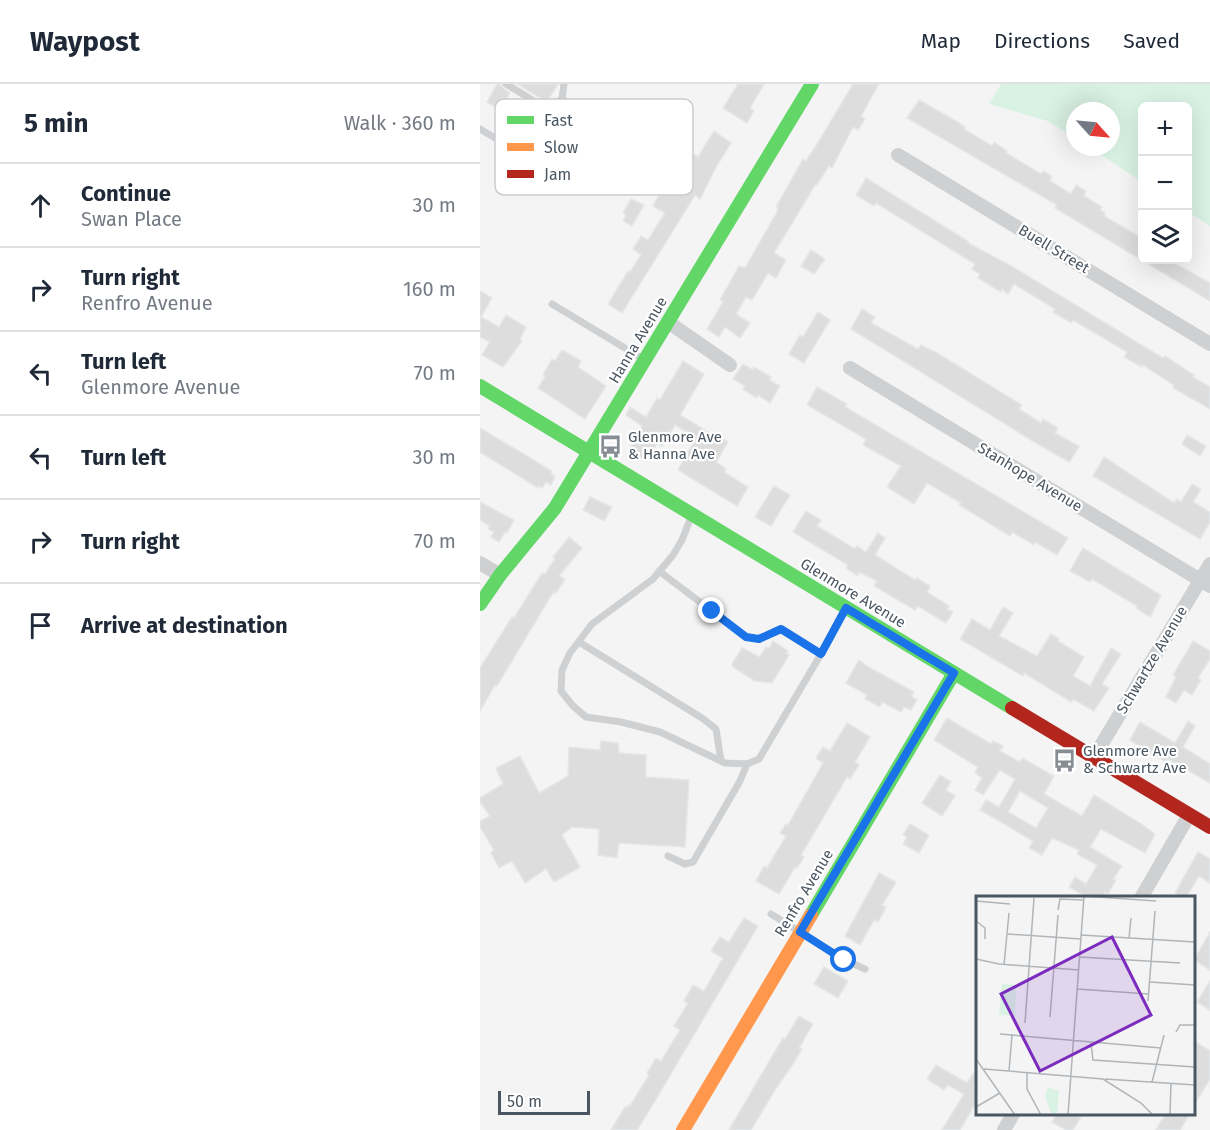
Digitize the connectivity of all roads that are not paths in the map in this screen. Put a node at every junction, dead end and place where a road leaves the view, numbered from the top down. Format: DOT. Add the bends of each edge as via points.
graph roads {
  1 [pos="506,84"];
  2 [pos="564,84"];
  3 [pos="813,84"];
  4 [pos="531,99"];
  5 [pos="562,99"];
  6 [pos="480,129"];
  7 [pos="495,138"];
  8 [pos="898,155"];
  9 [pos="552,304"];
  10 [pos="668,322"];
  11 [pos="1210,344"];
  12 [pos="645,360"];
  13 [pos="730,365"];
  14 [pos="850,368"];
  15 [pos="480,386"];
  16 [pos="589,452"];
  17 [pos="692,515"];
  18 [pos="480,563"];
  19 [pos="1210,564"];
  20 [pos="659,571"];
  21 [pos="500,575"];
  22 [pos="1205,583"];
  23 [pos="480,604"];
  24 [pos="846,608"];
  25 [pos="579,642"];
  26 [pos="821,654"];
  27 [pos="954,673"];
  28 [pos="1094,757"];
  29 [pos="721,761"];
  30 [pos="747,764"];
  31 [pos="1189,815"];
  32 [pos="1210,827"];
  33 [pos="668,856"];
  34 [pos="1142,896"];
  35 [pos="771,914"];
  36 [pos="800,932"];
  37 [pos="865,969"];
  38 [pos="1012,1115"];
  39 [pos="683,1130"];
  40 [pos="1004,1130"];
  1 -- 4 [label="lane"];
  2 -- 5 [label="lane"];
  3 -- 10 [label="street, Hanna Avenue"];
  6 -- 7 [label="lane"];
  8 -- 11 [label="street, Buell Street"];
  9 -- 12 [label="lane"];
  10 -- 12 [label="street, Hanna Avenue"];
  10 -- 13 [label="street"];
  12 -- 16 [label="street, Hanna Avenue"];
  14 -- 22 [label="street, Stanhope Avenue"];
  15 -- 16 [label="street, Glenmore Avenue"];
  16 -- 17 [label="street, Glenmore Avenue"];
  16 -- 21 [label="street, Hanna Avenue" via="546,521"];
  17 -- 20 [label="lane" via="682,540"];
  17 -- 24 [label="street, Glenmore Avenue"];
  18 -- 21 [label="street"];
  19 -- 22 [label="street, Schwartze Avenue"];
  20 -- 25 [label="lane" via="592,624"];
  20 -- 26 [label="lane" via="746,637 759,639 781,629"];
  21 -- 23 [label="street, Hanna Avenue"];
  22 -- 28 [label="street, Schwartze Avenue"];
  24 -- 26 [label="lane"];
  24 -- 27 [label="street, Glenmore Avenue"];
  25 -- 29 [label="lane" via="716,729"];
  25 -- 29 [label="lane" via="562,670 561,691 586,717 660,732"];
  26 -- 30 [label="lane" via="759,759"];
  27 -- 28 [label="street, Glenmore Avenue"];
  27 -- 36 [label="street, Renfro Avenue"];
  28 -- 31 [label="street, Glenmore Avenue"];
  29 -- 30 [label="lane"];
  30 -- 33 [label="lane" via="693,862 685,864"];
  31 -- 32 [label="street, Glenmore Avenue"];
  31 -- 34 [label="street"];
  35 -- 36 [label="lane"];
  36 -- 37 [label="lane"];
  36 -- 39 [label="street, Renfro Avenue"];
  38 -- 40 [label="street"];
}
